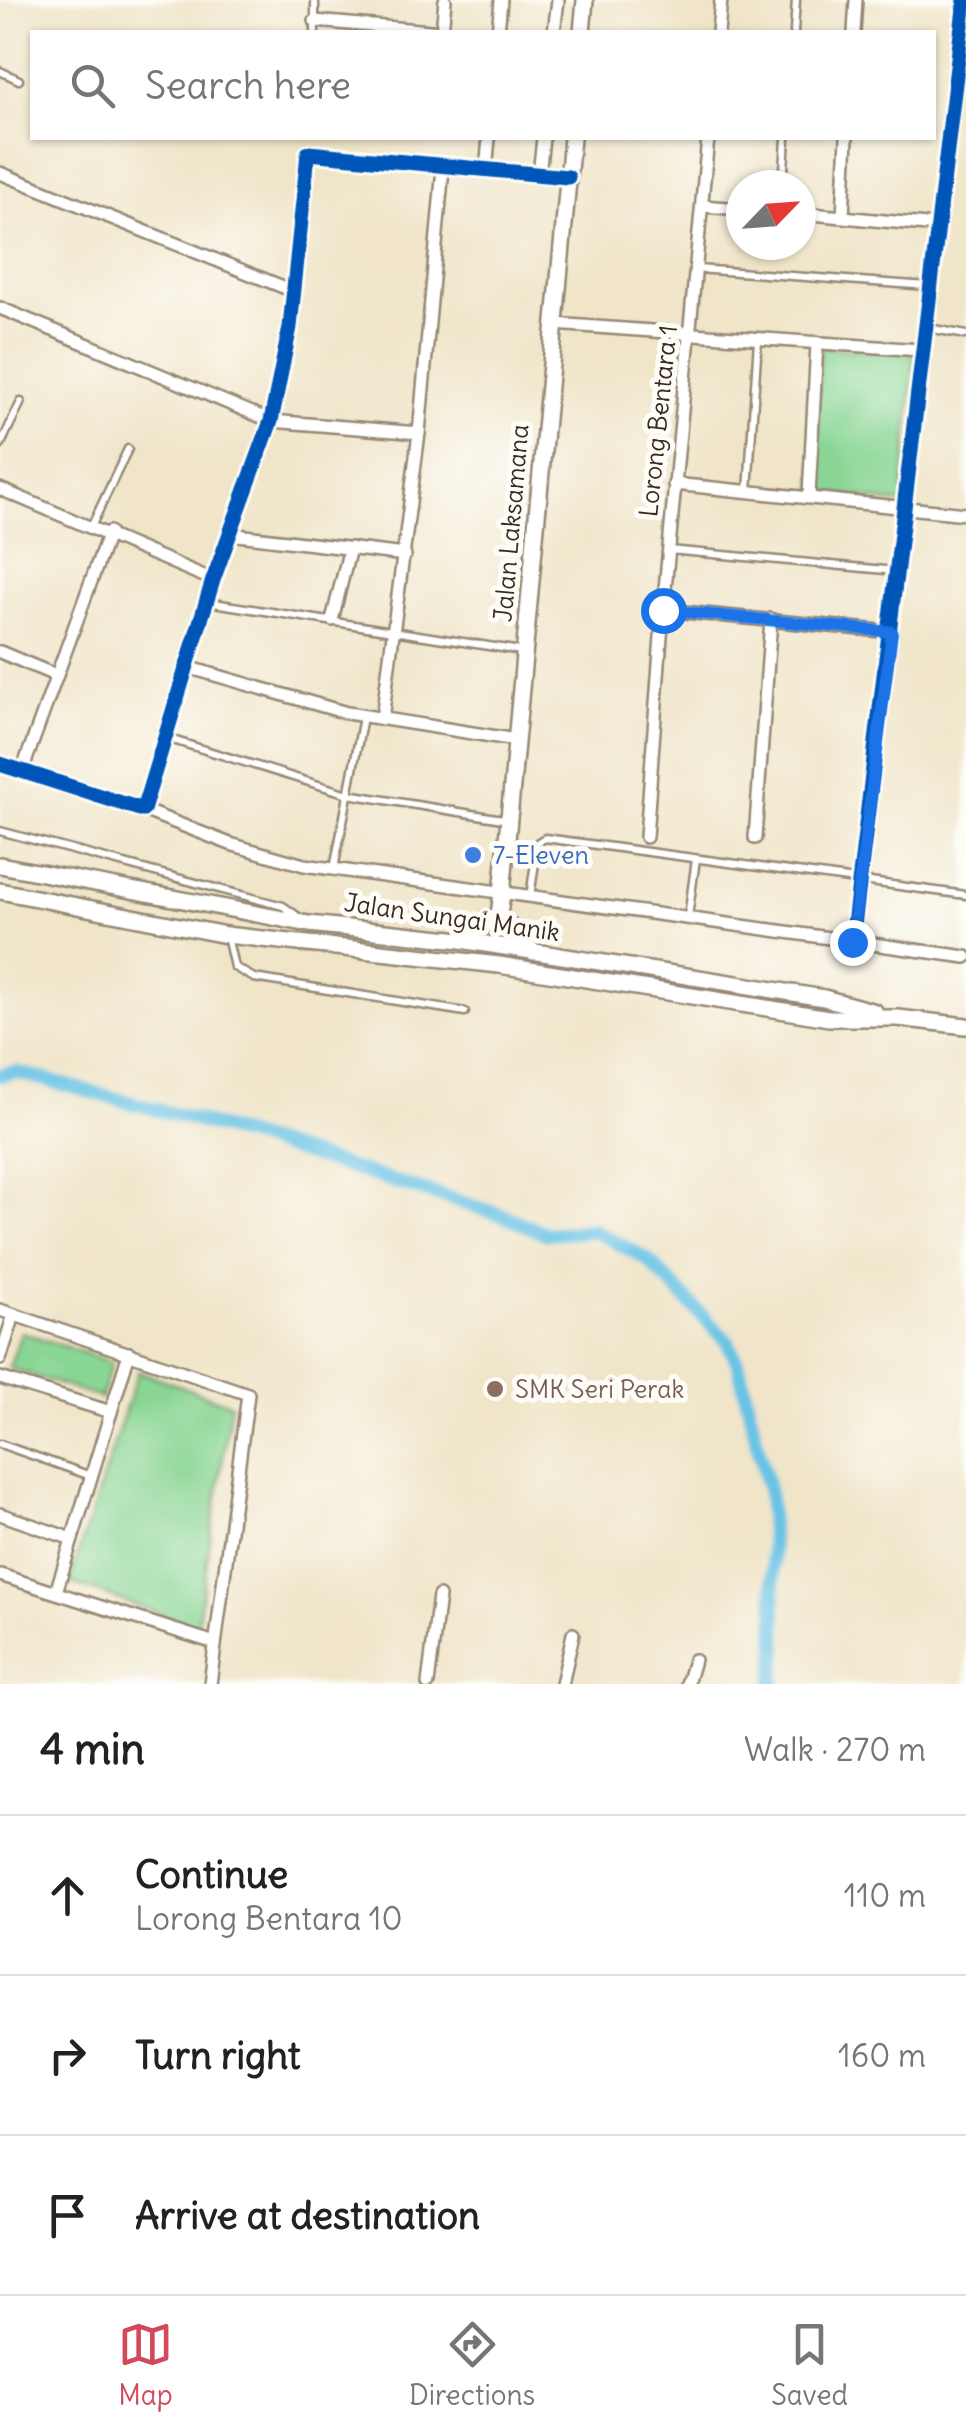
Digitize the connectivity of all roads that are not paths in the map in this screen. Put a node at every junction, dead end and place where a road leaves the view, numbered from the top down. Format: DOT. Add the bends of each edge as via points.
graph roads {
  1 [pos="316,0"];
  2 [pos="445,0"];
  3 [pos="501,0"];
  4 [pos="558,0"];
  5 [pos="585,0"];
  6 [pos="721,0"];
  7 [pos="796,0"];
  8 [pos="856,0"];
  9 [pos="965,0"];
  10 [pos="315,27"];
  11 [pos="391,30"];
  12 [pos="442,30"];
  13 [pos="498,30"];
  14 [pos="554,30"];
  15 [pos="582,30"];
  16 [pos="718,30"];
  17 [pos="794,30"];
  18 [pos="854,30"];
  19 [pos="0,71"];
  20 [pos="19,80"];
  21 [pos="308,140"];
  22 [pos="489,140"];
  23 [pos="543,140"];
  24 [pos="572,140"];
  25 [pos="708,140"];
  26 [pos="786,140"];
  27 [pos="848,140"];
  28 [pos="308,153"];
  29 [pos="443,168"];
  30 [pos="783,170"];
  31 [pos="486,171"];
  32 [pos="0,173"];
  33 [pos="539,175"];
  34 [pos="568,177"];
  35 [pos="702,206"];
  36 [pos="726,207"];
  37 [pos="816,214"];
  38 [pos="842,216"];
  39 [pos="937,226"];
  40 [pos="696,269"];
  41 [pos="928,286"];
  42 [pos="293,291"];
  43 [pos="0,308"];
  44 [pos="554,324"];
  45 [pos="922,326"];
  46 [pos="689,333"];
  47 [pos="966,335"];
  48 [pos="758,338"];
  49 [pos="816,343"];
  50 [pos="920,350"];
  51 [pos="21,402"];
  52 [pos="271,422"];
  53 [pos="419,433"];
  54 [pos="0,446"];
  55 [pos="128,449"];
  56 [pos="674,484"];
  57 [pos="0,489"];
  58 [pos="748,490"];
  59 [pos="809,496"];
  60 [pos="905,508"];
  61 [pos="966,514"];
  62 [pos="92,525"];
  63 [pos="109,532"];
  64 [pos="229,534"];
  65 [pos="350,548"];
  66 [pos="668,550"];
  67 [pos="405,556"];
  68 [pos="898,571"];
  69 [pos="213,580"];
  70 [pos="206,602"];
  71 [pos="663,610"];
  72 [pos="770,619"];
  73 [pos="332,620"];
  74 [pos="395,630"];
  75 [pos="892,632"];
  76 [pos="524,651"];
  77 [pos="0,652"];
  78 [pos="187,667"];
  79 [pos="55,675"];
  80 [pos="364,716"];
  81 [pos="382,719"];
  82 [pos="162,736"];
  83 [pos="516,740"];
  84 [pos="0,764"];
  85 [pos="22,771"];
  86 [pos="348,794"];
  87 [pos="143,810"];
  88 [pos="509,820"];
  89 [pos="0,831"];
  90 [pos="646,837"];
  91 [pos="754,838"];
  92 [pos="696,859"];
  93 [pos="0,865"];
  94 [pos="334,869"];
  95 [pos="860,882"];
  96 [pos="0,891"];
  97 [pos="502,894"];
  98 [pos="966,895"];
  99 [pos="530,898"];
  100 [pos="499,914"];
  101 [pos="687,919"];
  102 [pos="309,924"];
  103 [pos="226,935"];
  104 [pos="461,940"];
  105 [pos="852,942"];
  106 [pos="534,953"];
  107 [pos="966,957"];
  108 [pos="465,1012"];
  109 [pos="898,1018"];
  110 [pos="966,1026"];
  111 [pos="0,1310"];
  112 [pos="14,1315"];
  113 [pos="129,1353"];
  114 [pos="0,1359"];
  115 [pos="0,1378"];
  116 [pos="111,1412"];
  117 [pos="0,1444"];
  118 [pos="92,1476"];
  119 [pos="0,1514"];
  120 [pos="72,1538"];
  121 [pos="0,1575"];
  122 [pos="56,1592"];
  123 [pos="438,1596"];
  124 [pos="572,1634"];
  125 [pos="214,1643"];
  126 [pos="694,1660"];
  127 [pos="210,1684"];
  128 [pos="428,1684"];
  129 [pos="562,1684"];
  130 [pos="687,1684"];
  1 -- 10 [label="lane"];
  2 -- 12 [label="street"];
  3 -- 13 [label="street"];
  4 -- 14 [label="street"];
  5 -- 15 [label="main road"];
  6 -- 16 [label="street"];
  7 -- 17 [label="lane"];
  8 -- 18 [label="street"];
  9 -- 39 [label="street"];
  10 -- 11 [label="street"];
  19 -- 20 [label="lane"];
  21 -- 28 [label="lane"];
  22 -- 31 [label="street"];
  23 -- 33 [label="street"];
  24 -- 34 [label="main road, Jalan Laksamana"];
  25 -- 35 [label="street, Lorong Bentara 1"];
  26 -- 30 [label="lane"];
  27 -- 38 [label="street"];
  28 -- 29 [label="street"];
  28 -- 42 [label="street"];
  29 -- 31 [label="street"];
  29 -- 53 [label="street"];
  31 -- 33 [label="street"];
  32 -- 42 [label="street"];
  33 -- 34 [label="street"];
  34 -- 44 [label="main road, Jalan Laksamana"];
  35 -- 36 [label="street"];
  35 -- 40 [label="street, Lorong Bentara 1"];
  37 -- 38 [label="street"];
  38 -- 39 [label="street"];
  39 -- 41 [label="street"];
  40 -- 41 [label="lane"];
  40 -- 46 [label="street, Lorong Bentara 1"];
  41 -- 45 [label="street"];
  42 -- 52 [label="street"];
  43 -- 52 [label="street"];
  44 -- 46 [label="street"];
  44 -- 76 [label="main road, Jalan Laksamana"];
  45 -- 47 [label="lane"];
  45 -- 50 [label="street"];
  46 -- 48 [label="street"];
  46 -- 56 [label="street, Lorong Bentara 1"];
  48 -- 49 [label="street"];
  48 -- 58 [label="lane"];
  49 -- 50 [label="street"];
  49 -- 59 [label="street"];
  50 -- 60 [label="street"];
  51 -- 54 [label="lane"];
  52 -- 53 [label="street"];
  52 -- 64 [label="street"];
  53 -- 67 [label="street"];
  55 -- 62 [label="lane"];
  56 -- 58 [label="street"];
  56 -- 66 [label="street, Lorong Bentara 1"];
  57 -- 62 [label="street"];
  58 -- 59 [label="street"];
  59 -- 60 [label="street"];
  60 -- 61 [label="street"];
  60 -- 68 [label="street"];
  62 -- 63 [label="street"];
  63 -- 69 [label="street"];
  63 -- 79 [label="street"];
  64 -- 65 [label="street"];
  64 -- 69 [label="street"];
  65 -- 67 [label="street"];
  65 -- 73 [label="street"];
  66 -- 68 [label="lane"];
  66 -- 71 [label="street, Lorong Bentara 1"];
  67 -- 74 [label="street"];
  68 -- 75 [label="street"];
  69 -- 70 [label="street"];
  70 -- 73 [label="lane"];
  70 -- 78 [label="street"];
  71 -- 72 [label="street"];
  71 -- 90 [label="street, Lorong Bentara 1"];
  72 -- 75 [label="street"];
  72 -- 91 [label="street"];
  73 -- 74 [label="lane"];
  74 -- 76 [label="lane"];
  74 -- 81 [label="street"];
  75 -- 95 [label="street"];
  76 -- 83 [label="main road, Jalan Laksamana"];
  77 -- 79 [label="street"];
  78 -- 80 [label="street"];
  78 -- 82 [label="street"];
  79 -- 85 [label="street"];
  80 -- 81 [label="street"];
  80 -- 86 [label="lane"];
  81 -- 83 [label="street"];
  82 -- 86 [label="lane"];
  82 -- 87 [label="street"];
  83 -- 88 [label="main road, Jalan Laksamana"];
  84 -- 85 [label="street"];
  85 -- 87 [label="street"];
  86 -- 88 [label="lane"];
  86 -- 94 [label="lane"];
  87 -- 94 [label="street" via="276,859"];
  88 -- 97 [label="main road, Jalan Laksamana"];
  89 -- 102 [label="lane" via="283,906"];
  92 -- 95 [label="lane"];
  92 -- 99 [label="lane" via="541,839"];
  92 -- 101 [label="lane"];
  93 -- 102 [label="main road, Jalan Sungai Manik"];
  94 -- 97 [label="street"];
  95 -- 98 [label="lane"];
  95 -- 105 [label="street"];
  96 -- 103 [label="main road, Jalan Sungai Manik"];
  97 -- 99 [label="street"];
  97 -- 100 [label="main road, Jalan Laksamana"];
  99 -- 101 [label="street"];
  100 -- 104 [label="main road"];
  100 -- 106 [label="main road"];
  101 -- 105 [label="street"];
  102 -- 104 [label="main road, Jalan Sungai Manik"];
  103 -- 108 [label="lane" via="234,967 254,978"];
  103 -- 109 [label="main road, Jalan Sungai Manik" via="499,965 830,1018"];
  104 -- 106 [label="main road, Jalan Sungai Manik"];
  105 -- 107 [label="street"];
  106 -- 109 [label="main road, Jalan Sungai Manik" via="824,998"];
  109 -- 110 [label="main road, Jalan Sungai Manik"];
  111 -- 112 [label="street"];
  112 -- 113 [label="street"];
  112 -- 114 [label="street"];
  113 -- 116 [label="street"];
  113 -- 125 [label="street" via="248,1394"];
  115 -- 116 [label="street"];
  116 -- 118 [label="street"];
  117 -- 118 [label="lane"];
  118 -- 120 [label="street"];
  119 -- 120 [label="street"];
  120 -- 122 [label="street"];
  121 -- 122 [label="street"];
  122 -- 125 [label="street"];
  123 -- 128 [label="street"];
  124 -- 129 [label="street"];
  125 -- 127 [label="street"];
  126 -- 130 [label="street"];
}
